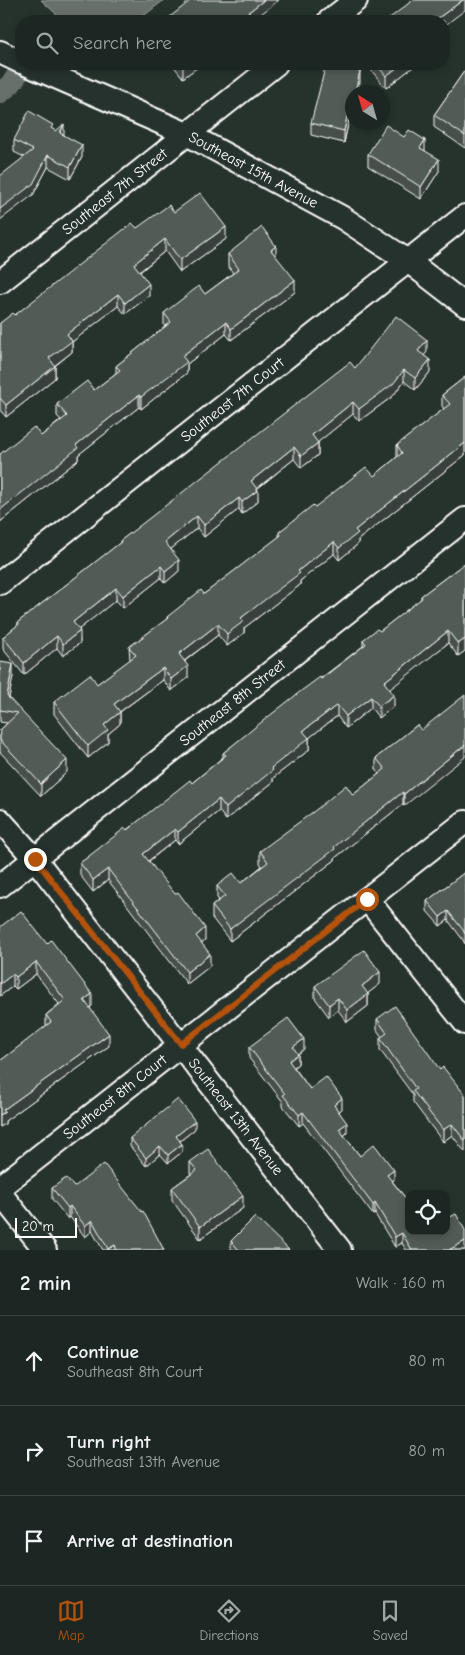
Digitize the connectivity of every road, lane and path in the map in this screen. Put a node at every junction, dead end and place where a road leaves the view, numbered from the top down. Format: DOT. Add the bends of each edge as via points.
graph roads {
  1 [pos="356,0"];
  2 [pos="337,15"];
  3 [pos="40,70"];
  4 [pos="268,70"];
  5 [pos="187,134"];
  6 [pos="465,216"];
  7 [pos="408,261"];
  8 [pos="0,282"];
  9 [pos="465,305"];
  10 [pos="465,519"];
  11 [pos="0,583"];
  12 [pos="0,820"];
  13 [pos="465,822"];
  14 [pos="35,859"];
  15 [pos="0,886"];
  16 [pos="367,899"];
  17 [pos="465,1023"];
  18 [pos="181,1044"];
  19 [pos="0,1187"];
  20 [pos="0,1193"];
  21 [pos="45,1250"];
  22 [pos="340,1250"];
  1 -- 2 [label="street"];
  3 -- 5 [label="street, Southeast 15th Avenue"];
  4 -- 5 [label="street, Southeast 7th Street"];
  5 -- 7 [label="street, Southeast 15th Avenue" via="343,218"];
  5 -- 8 [label="street, Southeast 7th Street"];
  6 -- 7 [label="street, Southeast 7th Court"];
  7 -- 9 [label="street, Southeast 15th Avenue"];
  7 -- 11 [label="street, Southeast 7th Court"];
  10 -- 14 [label="street, Southeast 8th Street"];
  12 -- 14 [label="street, Southeast 13th Avenue"];
  13 -- 16 [label="street, Southeast 8th Court"];
  14 -- 15 [label="street, Southeast 8th Street"];
  14 -- 18 [label="street, Southeast 13th Avenue"];
  16 -- 17 [label="street"];
  16 -- 18 [label="street, Southeast 8th Court"];
  18 -- 19 [label="street, Southeast 8th Court"];
  18 -- 22 [label="street, Southeast 13th Avenue"];
  20 -- 21 [label="street"];
}
